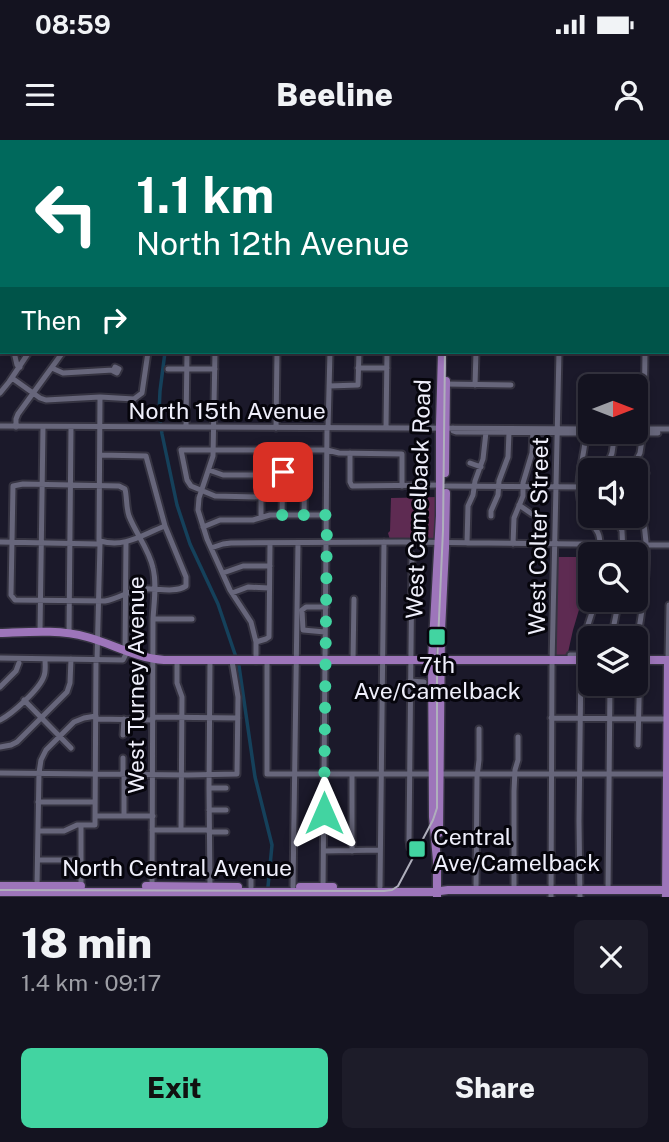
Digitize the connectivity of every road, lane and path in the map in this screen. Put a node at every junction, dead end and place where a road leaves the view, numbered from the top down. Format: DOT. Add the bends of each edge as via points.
graph roads {
  1 [pos="14,354"];
  2 [pos="28,354"];
  3 [pos="62,354"];
  4 [pos="148,354"];
  5 [pos="187,354"];
  6 [pos="215,354"];
  7 [pos="277,354"];
  8 [pos="330,354"];
  9 [pos="359,354"];
  10 [pos="387,354"];
  11 [pos="442,354"];
  12 [pos="447,354"];
  13 [pos="476,354"];
  14 [pos="559,354"];
  15 [pos="645,354"];
  16 [pos="20,367"];
  17 [pos="52,368"];
  18 [pos="358,368"];
  19 [pos="387,368"];
  20 [pos="168,369"];
  21 [pos="187,369"];
  22 [pos="215,369"];
  23 [pos="113,370"];
  24 [pos="644,374"];
  25 [pos="12,378"];
  26 [pos="446,384"];
  27 [pos="475,385"];
  28 [pos="511,385"];
  29 [pos="329,386"];
  30 [pos="0,393"];
  31 [pos="34,393"];
  32 [pos="100,397"];
  33 [pos="0,426"];
  34 [pos="16,426"];
  35 [pos="43,427"];
  36 [pos="71,427"];
  37 [pos="100,427"];
  38 [pos="186,427"];
  39 [pos="214,427"];
  40 [pos="276,428"];
  41 [pos="328,428"];
  42 [pos="386,428"];
  43 [pos="446,428"];
  44 [pos="669,429"];
  45 [pos="473,430"];
  46 [pos="557,430"];
  47 [pos="578,430"];
  48 [pos="648,431"];
  49 [pos="486,432"];
  50 [pos="509,432"];
  51 [pos="533,432"];
  52 [pos="648,432"];
  53 [pos="658,433"];
  54 [pos="214,450"];
  55 [pos="262,450"];
  56 [pos="283,450"];
  57 [pos="305,450"];
  58 [pos="327,450"];
  59 [pos="350,453"];
  60 [pos="100,455"];
  61 [pos="470,463"];
  62 [pos="481,467"];
  63 [pos="209,470"];
  64 [pos="376,477"];
  65 [pos="42,484"];
  66 [pos="71,485"];
  67 [pos="99,485"];
  68 [pos="376,486"];
  69 [pos="402,486"];
  70 [pos="443,486"];
  71 [pos="474,486"];
  72 [pos="499,486"];
  73 [pos="523,486"];
  74 [pos="556,486"];
  75 [pos="578,487"];
  76 [pos="201,491"];
  77 [pos="519,505"];
  78 [pos="304,514"];
  79 [pos="532,514"];
  80 [pos="282,515"];
  81 [pos="327,515"];
  82 [pos="261,516"];
  83 [pos="491,516"];
  84 [pos="165,526"];
  85 [pos="203,527"];
  86 [pos="140,538"];
  87 [pos="0,542"];
  88 [pos="12,542"];
  89 [pos="41,542"];
  90 [pos="384,542"];
  91 [pos="70,543"];
  92 [pos="98,543"];
  93 [pos="126,543"];
  94 [pos="298,543"];
  95 [pos="326,543"];
  96 [pos="442,543"];
  97 [pos="467,543"];
  98 [pos="270,544"];
  99 [pos="513,544"];
  100 [pos="555,544"];
  101 [pos="578,544"];
  102 [pos="648,545"];
  103 [pos="669,545"];
  104 [pos="211,548"];
  105 [pos="412,555"];
  106 [pos="270,566"];
  107 [pos="223,573"];
  108 [pos="269,588"];
  109 [pos="154,589"];
  110 [pos="232,593"];
  111 [pos="125,595"];
  112 [pos="354,599"];
  113 [pos="40,600"];
  114 [pos="69,600"];
  115 [pos="97,601"];
  116 [pos="669,605"];
  117 [pos="326,607"];
  118 [pos="153,619"];
  119 [pos="192,619"];
  120 [pos="40,632"];
  121 [pos="325,632"];
  122 [pos="0,633"];
  123 [pos="69,633"];
  124 [pos="97,640"];
  125 [pos="256,642"];
  126 [pos="126,652"];
  127 [pos="570,655"];
  128 [pos="578,656"];
  129 [pos="0,658"];
  130 [pos="578,658"];
  131 [pos="45,659"];
  132 [pos="71,659"];
  133 [pos="153,659"];
  134 [pos="382,659"];
  135 [pos="410,659"];
  136 [pos="436,659"];
  137 [pos="648,659"];
  138 [pos="97,660"];
  139 [pos="177,660"];
  140 [pos="256,660"];
  141 [pos="267,660"];
  142 [pos="296,660"];
  143 [pos="325,660"];
  144 [pos="353,660"];
  145 [pos="552,660"];
  146 [pos="668,660"];
  147 [pos="210,661"];
  148 [pos="235,661"];
  149 [pos="19,663"];
  150 [pos="410,681"];
  151 [pos="424,682"];
  152 [pos="0,687"];
  153 [pos="583,696"];
  154 [pos="610,696"];
  155 [pos="637,696"];
  156 [pos="24,700"];
  157 [pos="42,718"];
  158 [pos="96,718"];
  159 [pos="153,718"];
  160 [pos="182,718"];
  161 [pos="210,718"];
  162 [pos="238,718"];
  163 [pos="551,718"];
  164 [pos="581,718"];
  165 [pos="610,718"];
  166 [pos="124,719"];
  167 [pos="638,719"];
  168 [pos="667,719"];
  169 [pos="0,720"];
  170 [pos="480,729"];
  171 [pos="123,735"];
  172 [pos="60,736"];
  173 [pos="518,737"];
  174 [pos="668,744"];
  175 [pos="638,745"];
  176 [pos="0,747"];
  177 [pos="71,748"];
  178 [pos="123,758"];
  179 [pos="0,773"];
  180 [pos="39,773"];
  181 [pos="96,774"];
  182 [pos="124,774"];
  183 [pos="295,774"];
  184 [pos="324,774"];
  185 [pos="381,774"];
  186 [pos="409,774"];
  187 [pos="437,774"];
  188 [pos="477,774"];
  189 [pos="515,774"];
  190 [pos="551,774"];
  191 [pos="580,774"];
  192 [pos="609,774"];
  193 [pos="666,774"];
  194 [pos="153,775"];
  195 [pos="181,775"];
  196 [pos="209,775"];
  197 [pos="352,775"];
  198 [pos="209,788"];
  199 [pos="226,788"];
  200 [pos="38,802"];
  201 [pos="95,803"];
  202 [pos="209,810"];
  203 [pos="226,810"];
  204 [pos="95,816"];
  205 [pos="124,816"];
  206 [pos="153,816"];
  207 [pos="80,825"];
  208 [pos="152,830"];
  209 [pos="181,830"];
  210 [pos="38,831"];
  211 [pos="209,831"];
  212 [pos="226,832"];
  213 [pos="410,848"];
  214 [pos="352,850"];
  215 [pos="380,850"];
  216 [pos="324,851"];
  217 [pos="38,860"];
  218 [pos="80,860"];
  219 [pos="251,866"];
  220 [pos="0,886"];
  221 [pos="37,886"];
  222 [pos="152,886"];
  223 [pos="251,887"];
  224 [pos="293,887"];
  225 [pos="81,889"];
  226 [pos="210,889"];
  227 [pos="268,889"];
  228 [pos="323,890"];
  229 [pos="476,890"];
  230 [pos="608,890"];
  231 [pos="0,892"];
  232 [pos="380,892"];
  233 [pos="520,892"];
  234 [pos="667,892"];
  235 [pos="437,893"];
  236 [pos="496,893"];
  237 [pos="551,893"];
  238 [pos="580,893"];
  239 [pos="408,894"];
  1 -- 16 [label="street"];
  2 -- 16 [label="street"];
  3 -- 17 [label="street"];
  4 -- 32 [label="street" via="139,396"];
  5 -- 21 [label="street"];
  6 -- 22 [label="street"];
  7 -- 40 [label="street"];
  8 -- 29 [label="street"];
  9 -- 18 [label="street"];
  10 -- 19 [label="street"];
  11 -- 43 [label="main road, West Camelback Road"];
  12 -- 26 [label="main road, West Camelback Road"];
  13 -- 27 [label="street"];
  14 -- 46 [label="street, West Colter Street"];
  15 -- 24 [label="street"];
  16 -- 25 [label="street"];
  17 -- 23 [label="street" via="62,373"];
  17 -- 31 [label="street"];
  18 -- 19 [label="street"];
  18 -- 29 [label="street" via="358,385"];
  19 -- 42 [label="street"];
  20 -- 21 [label="street"];
  21 -- 22 [label="street"];
  21 -- 38 [label="street"];
  22 -- 39 [label="street"];
  25 -- 30 [label="street"];
  25 -- 31 [label="street"];
  26 -- 27 [label="street"];
  26 -- 43 [label="main road, West Camelback Road"];
  27 -- 28 [label="street"];
  29 -- 41 [label="street"];
  31 -- 32 [label="street" via="46,400"];
  31 -- 34 [label="street" via="16,416"];
  32 -- 37 [label="street"];
  33 -- 34 [label="street, North 15th Avenue"];
  34 -- 35 [label="street, North 15th Avenue"];
  35 -- 36 [label="street, North 15th Avenue"];
  35 -- 65 [label="street"];
  36 -- 37 [label="street, North 15th Avenue"];
  36 -- 66 [label="street"];
  37 -- 38 [label="street, North 15th Avenue"];
  37 -- 60 [label="street"];
  38 -- 39 [label="street, North 15th Avenue"];
  39 -- 40 [label="street, North 15th Avenue"];
  39 -- 54 [label="street"];
  40 -- 41 [label="street, North 15th Avenue"];
  41 -- 42 [label="street, North 15th Avenue"];
  41 -- 58 [label="street"];
  42 -- 43 [label="street, North 15th Avenue"];
  43 -- 45 [label="street, North 15th Avenue"];
  43 -- 70 [label="main road, West Camelback Road"];
  44 -- 48 [label="street, North 15th Avenue"];
  45 -- 46 [label="street, North 15th Avenue"];
  45 -- 49 [label="street, North 15th Avenue"];
  46 -- 47 [label="street, North 15th Avenue"];
  46 -- 51 [label="street, North 15th Avenue"];
  46 -- 74 [label="street, West Colter Street"];
  49 -- 50 [label="street, North 15th Avenue"];
  49 -- 62 [label="street"];
  50 -- 51 [label="street, North 15th Avenue"];
  50 -- 72 [label="street" via="508,457"];
  51 -- 73 [label="street"];
  52 -- 53 [label="street, North 15th Avenue"];
  54 -- 55 [label="street"];
  54 -- 63 [label="street"];
  54 -- 76 [label="street" via="181,450 188,483"];
  55 -- 56 [label="street"];
  55 -- 63 [label="street" via="261,475 223,475"];
  56 -- 57 [label="street"];
  56 -- 80 [label="street"];
  57 -- 58 [label="street"];
  57 -- 78 [label="street"];
  58 -- 59 [label="street"];
  58 -- 81 [label="street"];
  59 -- 68 [label="street" via="350,485"];
  59 -- 69 [label="street" via="402,454"];
  60 -- 67 [label="street"];
  60 -- 84 [label="street" via="146,456"];
  61 -- 62 [label="street"];
  62 -- 71 [label="street"];
  63 -- 76 [label="street"];
  64 -- 68 [label="street"];
  65 -- 66 [label="street"];
  65 -- 88 [label="street" via="13,486"];
  65 -- 89 [label="street"];
  66 -- 67 [label="street"];
  66 -- 91 [label="street"];
  67 -- 86 [label="street, West Turney Avenue" via="125,489 128,513"];
  67 -- 92 [label="street"];
  68 -- 69 [label="street"];
  69 -- 70 [label="street"];
  70 -- 71 [label="street"];
  70 -- 96 [label="main road, West Camelback Road"];
  71 -- 72 [label="street"];
  71 -- 97 [label="street" via="467,508"];
  72 -- 73 [label="street"];
  72 -- 83 [label="street"];
  73 -- 74 [label="street"];
  73 -- 77 [label="street"];
  74 -- 75 [label="street"];
  74 -- 100 [label="street, West Colter Street"];
  76 -- 82 [label="street" via="215,496 261,497"];
  76 -- 85 [label="street" via="198,506"];
  77 -- 79 [label="street"];
  77 -- 99 [label="street"];
  78 -- 80 [label="street"];
  78 -- 81 [label="street"];
  80 -- 82 [label="street"];
  81 -- 95 [label="street"];
  82 -- 85 [label="street" via="220,520"];
  84 -- 86 [label="street"];
  84 -- 109 [label="street" via="186,586"];
  85 -- 104 [label="street"];
  86 -- 93 [label="street"];
  86 -- 109 [label="street, West Turney Avenue" via="150,559"];
  87 -- 88 [label="street"];
  88 -- 89 [label="street"];
  88 -- 113 [label="street" via="12,598"];
  89 -- 91 [label="street"];
  89 -- 113 [label="street"];
  90 -- 95 [label="street"];
  90 -- 96 [label="street"];
  90 -- 134 [label="street"];
  91 -- 92 [label="street"];
  91 -- 114 [label="street"];
  92 -- 93 [label="street"];
  92 -- 115 [label="street"];
  93 -- 111 [label="street"];
  94 -- 95 [label="street"];
  94 -- 98 [label="street"];
  94 -- 142 [label="street"];
  95 -- 117 [label="street"];
  96 -- 97 [label="street"];
  96 -- 136 [label="main road, West Camelback Road"];
  97 -- 99 [label="street"];
  98 -- 104 [label="street" via="227,543"];
  98 -- 106 [label="street"];
  99 -- 100 [label="street"];
  100 -- 101 [label="street"];
  100 -- 145 [label="street, West Colter Street"];
  102 -- 103 [label="street"];
  104 -- 107 [label="street"];
  105 -- 135 [label="street"];
  106 -- 107 [label="street" via="243,566"];
  106 -- 108 [label="street"];
  107 -- 110 [label="street"];
  108 -- 110 [label="street" via="248,587"];
  108 -- 125 [label="street" via="269,637"];
  109 -- 111 [label="street"];
  109 -- 118 [label="street, West Turney Avenue"];
  110 -- 125 [label="street" via="249,618"];
  111 -- 115 [label="street"];
  111 -- 126 [label="street"];
  112 -- 144 [label="street"];
  113 -- 114 [label="street"];
  113 -- 120 [label="street"];
  114 -- 115 [label="street"];
  114 -- 123 [label="street"];
  115 -- 124 [label="street"];
  116 -- 146 [label="street"];
  117 -- 121 [label="street"];
  117 -- 121 [label="street" via="303,609 303,630"];
  118 -- 119 [label="street"];
  118 -- 133 [label="street, West Turney Avenue"];
  120 -- 122 [label="main road"];
  120 -- 123 [label="main road"];
  121 -- 143 [label="street"];
  123 -- 124 [label="main road"];
  124 -- 126 [label="main road"];
  124 -- 138 [label="street"];
  125 -- 140 [label="street"];
  126 -- 133 [label="main road"];
  126 -- 138 [label="street" via="123,660"];
  127 -- 128 [label="street"];
  129 -- 131 [label="street"];
  130 -- 145 [label="main road"];
  131 -- 132 [label="street"];
  131 -- 156 [label="street" via="44,676"];
  132 -- 138 [label="street"];
  132 -- 157 [label="street" via="67,691"];
  133 -- 139 [label="main road"];
  133 -- 159 [label="street, West Turney Avenue"];
  134 -- 135 [label="main road"];
  134 -- 144 [label="main road"];
  134 -- 185 [label="street"];
  135 -- 136 [label="main road"];
  135 -- 150 [label="street"];
  136 -- 145 [label="main road"];
  136 -- 187 [label="main road, West Camelback Road"];
  137 -- 146 [label="main road"];
  138 -- 158 [label="street"];
  139 -- 147 [label="main road"];
  139 -- 160 [label="street"];
  140 -- 141 [label="main road"];
  140 -- 148 [label="main road"];
  141 -- 142 [label="main road"];
  141 -- 183 [label="street" via="267,774"];
  142 -- 143 [label="main road"];
  142 -- 183 [label="street"];
  143 -- 144 [label="main road"];
  143 -- 184 [label="street"];
  145 -- 163 [label="street, West Colter Street"];
  146 -- 168 [label="main road"];
  147 -- 148 [label="main road"];
  147 -- 161 [label="street"];
  148 -- 162 [label="street"];
  149 -- 152 [label="street"];
  150 -- 151 [label="street"];
  150 -- 186 [label="street"];
  153 -- 164 [label="street"];
  154 -- 165 [label="street"];
  155 -- 167 [label="street"];
  156 -- 157 [label="street"];
  156 -- 169 [label="street"];
  157 -- 172 [label="street"];
  157 -- 176 [label="street" via="17,742"];
  158 -- 166 [label="street"];
  158 -- 172 [label="street" via="74,722"];
  158 -- 181 [label="street"];
  159 -- 160 [label="street"];
  159 -- 166 [label="street"];
  159 -- 194 [label="street, West Turney Avenue"];
  160 -- 161 [label="street"];
  160 -- 195 [label="street"];
  161 -- 162 [label="street"];
  161 -- 196 [label="street"];
  162 -- 196 [label="street" via="237,774"];
  163 -- 164 [label="street"];
  163 -- 190 [label="street, West Colter Street"];
  164 -- 165 [label="street"];
  164 -- 191 [label="street"];
  165 -- 167 [label="street"];
  165 -- 192 [label="street"];
  166 -- 171 [label="street"];
  167 -- 168 [label="street"];
  167 -- 175 [label="street"];
  168 -- 174 [label="main road"];
  170 -- 188 [label="street"];
  172 -- 177 [label="street"];
  172 -- 180 [label="street" via="43,755"];
  173 -- 189 [label="street"];
  174 -- 193 [label="main road"];
  178 -- 182 [label="street"];
  179 -- 180 [label="street"];
  180 -- 181 [label="street"];
  180 -- 200 [label="street"];
  181 -- 182 [label="street"];
  181 -- 201 [label="street"];
  182 -- 194 [label="street"];
  182 -- 205 [label="street"];
  183 -- 184 [label="street"];
  183 -- 224 [label="street"];
  184 -- 197 [label="street"];
  184 -- 216 [label="street"];
  185 -- 186 [label="street"];
  185 -- 197 [label="street"];
  185 -- 215 [label="street"];
  186 -- 187 [label="street"];
  186 -- 213 [label="street"];
  187 -- 188 [label="street"];
  187 -- 235 [label="main road, West Camelback Road"];
  188 -- 189 [label="street"];
  188 -- 229 [label="street"];
  189 -- 190 [label="street"];
  189 -- 233 [label="street"];
  190 -- 191 [label="street"];
  190 -- 237 [label="street, West Colter Street"];
  191 -- 192 [label="street"];
  191 -- 238 [label="street"];
  192 -- 193 [label="street"];
  192 -- 230 [label="street"];
  193 -- 234 [label="main road"];
  194 -- 195 [label="street"];
  194 -- 206 [label="street, West Turney Avenue"];
  195 -- 196 [label="street"];
  195 -- 209 [label="street"];
  196 -- 198 [label="street"];
  197 -- 214 [label="street"];
  198 -- 199 [label="street"];
  198 -- 202 [label="street"];
  200 -- 201 [label="street"];
  200 -- 210 [label="street"];
  201 -- 204 [label="street"];
  202 -- 203 [label="street"];
  202 -- 211 [label="street"];
  204 -- 205 [label="street"];
  204 -- 207 [label="street" via="95,825"];
  205 -- 206 [label="street"];
  206 -- 208 [label="street, West Turney Avenue"];
  207 -- 210 [label="street" via="64,831"];
  207 -- 218 [label="street"];
  208 -- 209 [label="street"];
  208 -- 222 [label="street, West Turney Avenue"];
  209 -- 211 [label="street"];
  210 -- 217 [label="street"];
  211 -- 212 [label="street"];
  211 -- 226 [label="street"];
  214 -- 215 [label="street"];
  214 -- 216 [label="street"];
  215 -- 232 [label="street"];
  216 -- 228 [label="street"];
  217 -- 218 [label="street"];
  217 -- 221 [label="street"];
  218 -- 225 [label="street"];
  219 -- 223 [label="street"];
  220 -- 221 [label="main road, North Central Avenue"];
  221 -- 225 [label="main road, North Central Avenue"];
  222 -- 225 [label="main road, North Central Avenue"];
  222 -- 226 [label="main road, North Central Avenue"];
  223 -- 226 [label="main road, North Central Avenue"];
  223 -- 227 [label="main road, North Central Avenue"];
  224 -- 227 [label="main road, North Central Avenue"];
  224 -- 228 [label="main road, North Central Avenue"];
  225 -- 226 [label="main road, North Central Avenue"];
  225 -- 231 [label="main road, North Central Avenue"];
  226 -- 227 [label="main road, North Central Avenue"];
  227 -- 228 [label="main road, North Central Avenue"];
  228 -- 232 [label="main road, North Central Avenue"];
  229 -- 235 [label="main road, North Central Avenue"];
  229 -- 236 [label="main road, North Central Avenue"];
  230 -- 234 [label="main road, North Central Avenue"];
  230 -- 238 [label="main road, North Central Avenue"];
  232 -- 235 [label="main road, North Central Avenue" via="432,887"];
  232 -- 239 [label="main road, North Central Avenue"];
  233 -- 236 [label="main road, North Central Avenue"];
  233 -- 237 [label="main road, North Central Avenue"];
  235 -- 239 [label="main road, North Central Avenue"];
  237 -- 238 [label="main road, North Central Avenue"];
}
